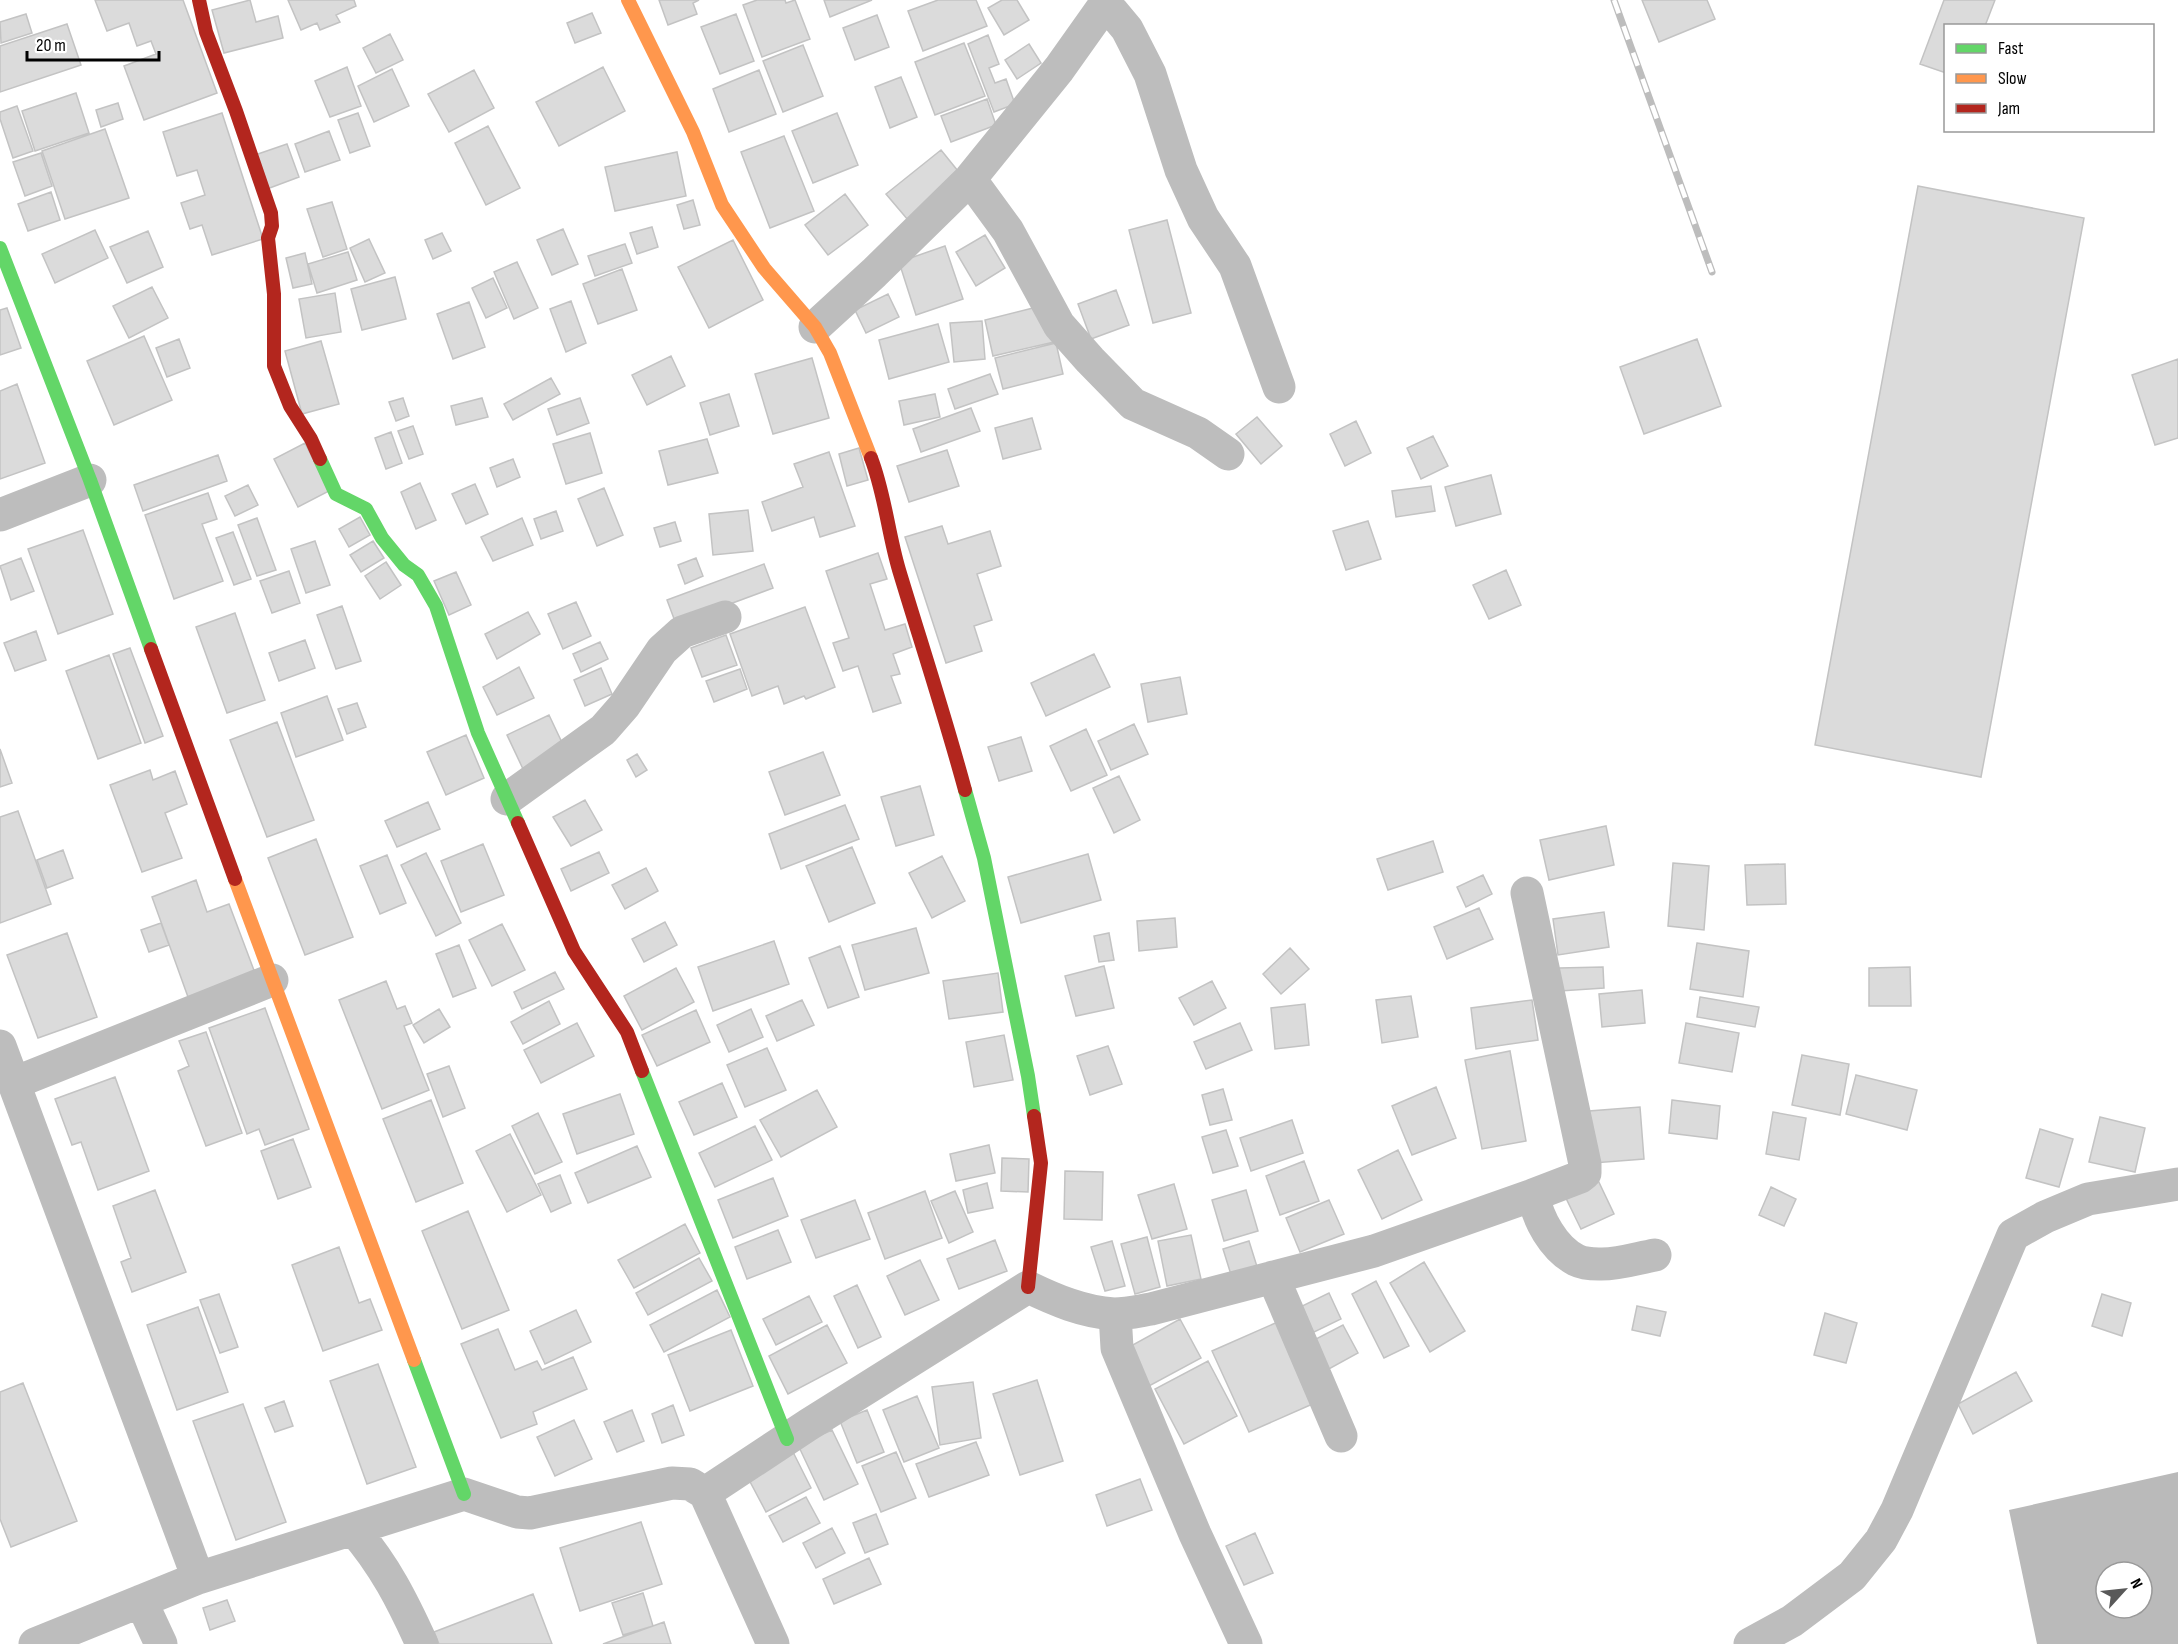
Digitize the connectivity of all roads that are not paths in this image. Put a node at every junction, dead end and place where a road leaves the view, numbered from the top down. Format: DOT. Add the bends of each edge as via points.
graph roads {
  1 [pos="199,0"];
  2 [pos="628,0"];
  3 [pos="1107,2"];
  4 [pos="970,179"];
  5 [pos="0,248"];
  6 [pos="814,327"];
  7 [pos="1279,387"];
  8 [pos="1228,454"];
  9 [pos="90,480"];
  10 [pos="0,515"];
  11 [pos="725,617"];
  12 [pos="507,799"];
  13 [pos="1527,893"];
  14 [pos="272,981"];
  15 [pos="0,1046"];
  16 [pos="14,1083"];
  17 [pos="2178,1184"];
  18 [pos="1533,1195"];
  19 [pos="1655,1255"];
  20 [pos="1273,1277"];
  21 [pos="1028,1287"];
  22 [pos="1114,1314"];
  23 [pos="1341,1436"];
  24 [pos="787,1439"];
  25 [pos="705,1493"];
  26 [pos="464,1494"];
  27 [pos="353,1529"];
  28 [pos="198,1578"];
  29 [pos="141,1601"];
  30 [pos="35,1644"];
  31 [pos="161,1644"];
  32 [pos="422,1644"];
  33 [pos="773,1644"];
  34 [pos="1246,1644"];
  35 [pos="1750,1644"];
  1 -- 12 [label="street" via="206,32 271,213 268,238 274,294 274,366 290,406 311,439 336,494 366,508 382,538 426,586 478,733"];
  2 -- 6 [label="street" via="693,132 723,205 764,268"];
  3 -- 4 [label="street" via="1059,69"];
  3 -- 7 [label="street" via="1127,29 1150,74 1181,170 1203,218 1235,267"];
  4 -- 6 [label="street"];
  4 -- 8 [label="street" via="1008,231 1059,325 1090,360 1133,404 1198,433"];
  5 -- 9 [label="street"];
  6 -- 21 [label="street" via="830,353 878,477 898,567 984,858 1028,1076 1041,1163"];
  9 -- 10 [label="street"];
  9 -- 14 [label="street"];
  11 -- 12 [label="street" via="682,632 662,650 603,730"];
  12 -- 24 [label="street" via="574,951 627,1032"];
  13 -- 18 [label="street" via="1586,1164 1580,1177"];
  14 -- 16 [label="street"];
  14 -- 26 [label="street"];
  15 -- 16 [label="street"];
  16 -- 28 [label="street"];
  17 -- 35 [label="street" via="2088,1199 2013,1235 1898,1510 1881,1540 1852,1575 1792,1621"];
  18 -- 19 [label="street" via="1547,1230 1577,1261 1601,1265"];
  18 -- 20 [label="street" via="1374,1251"];
  20 -- 22 [label="street" via="1151,1309"];
  20 -- 23 [label="street"];
  21 -- 22 [label="street" via="1067,1305"];
  21 -- 24 [label="street"];
  22 -- 34 [label="street" via="1117,1348"];
  24 -- 25 [label="street"];
  25 -- 26 [label="street" via="690,1484 672,1483 530,1513"];
  25 -- 33 [label="street"];
  26 -- 27 [label="street"];
  27 -- 28 [label="street"];
  27 -- 32 [label="street" via="387,1574"];
  28 -- 29 [label="street"];
  29 -- 30 [label="street"];
  29 -- 31 [label="street"];
}
